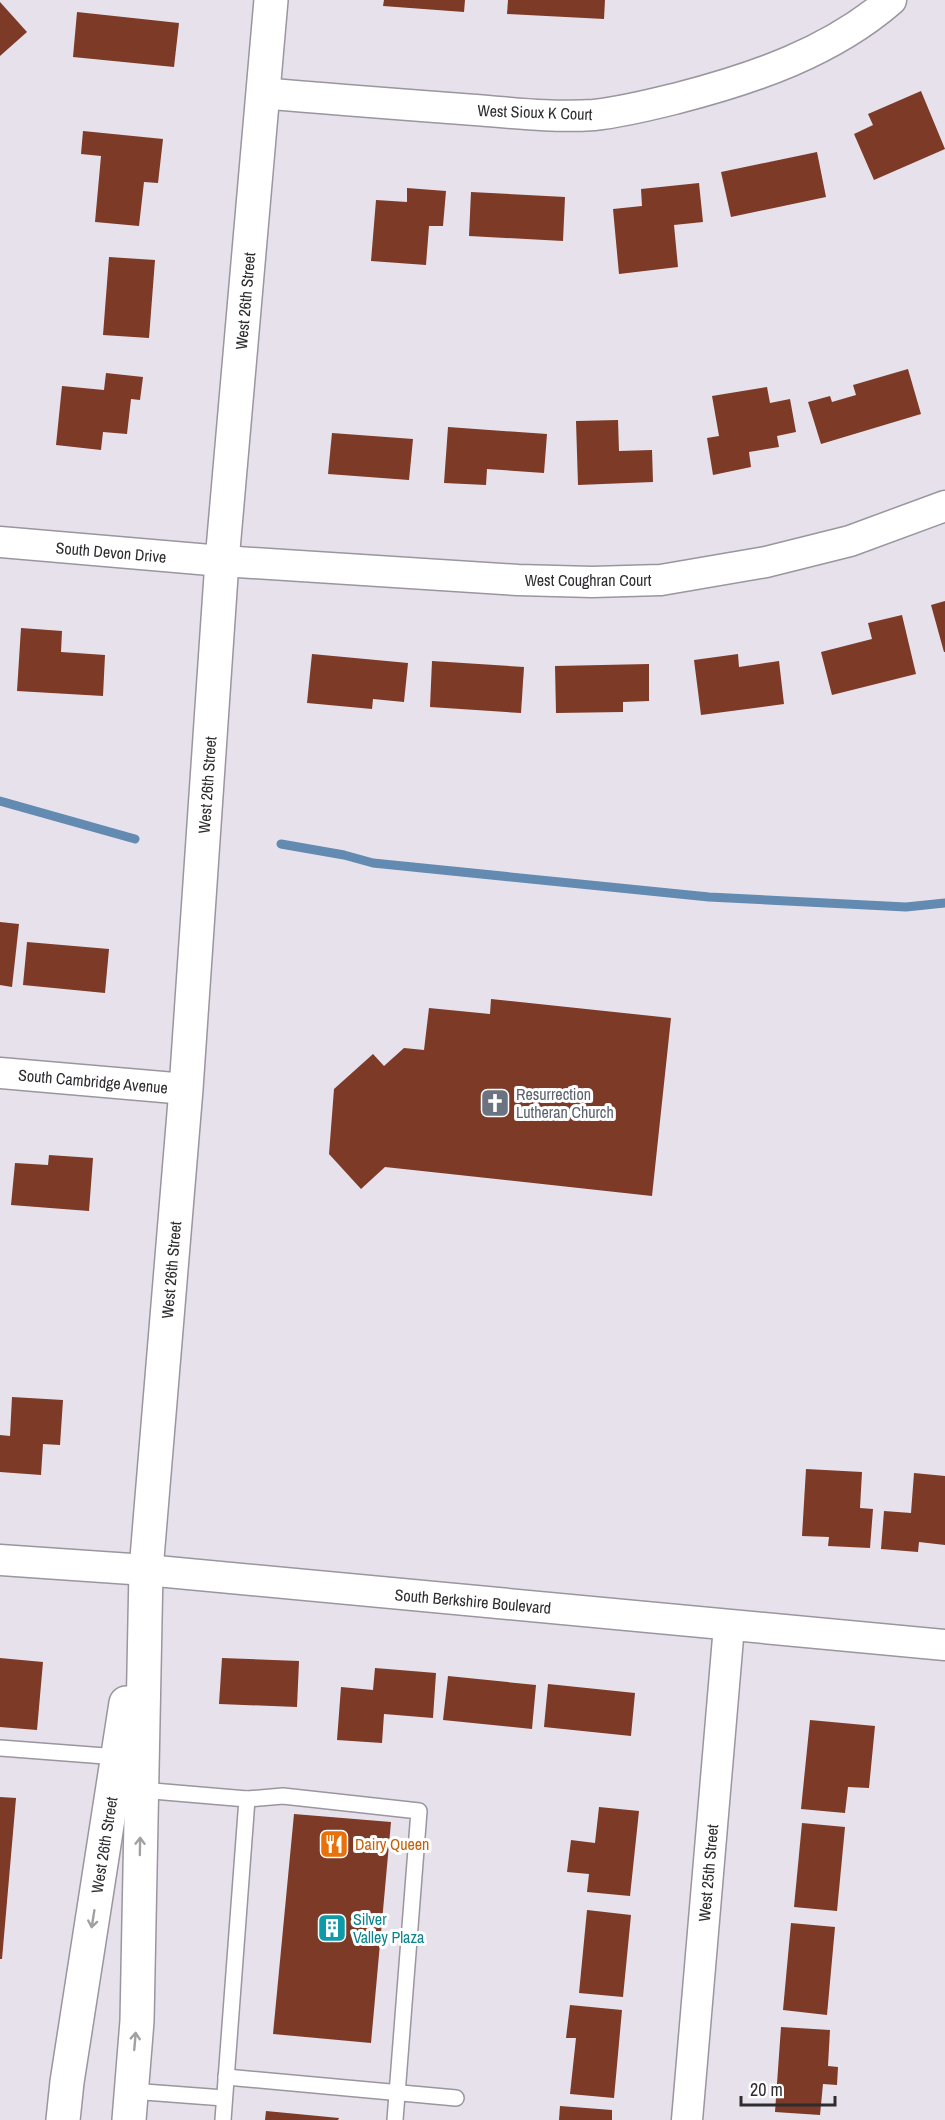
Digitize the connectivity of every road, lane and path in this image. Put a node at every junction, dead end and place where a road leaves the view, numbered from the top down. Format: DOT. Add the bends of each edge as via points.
graph roads {
  1 [pos="271,0"];
  2 [pos="891,0"];
  3 [pos="262,93"];
  4 [pos="945,506"];
  5 [pos="0,543"];
  6 [pos="222,561"];
  7 [pos="0,1073"];
  8 [pos="186,1089"];
  9 [pos="0,1560"];
  10 [pos="146,1570"];
  11 [pos="729,1626"];
  12 [pos="945,1645"];
  13 [pos="0,1748"];
  14 [pos="118,1757"];
  15 [pos="141,1790"];
  16 [pos="247,1799"];
  17 [pos="226,2077"];
  18 [pos="397,2092"];
  19 [pos="224,2098"];
  20 [pos="456,2098"];
  21 [pos="130,2105"];
  22 [pos="63,2120"];
  23 [pos="223,2120"];
  24 [pos="395,2120"];
  25 [pos="687,2120"];
  1 -- 3 [label="main road, West 26th Street"];
  2 -- 3 [label="street, West Sioux K Court" via="839,37 795,60 757,75 632,110 543,115"];
  3 -- 6 [label="main road, West 26th Street"];
  4 -- 6 [label="street, West Coughran Court" via="850,541 766,562 662,580 518,580"];
  5 -- 6 [label="street, South Devon Drive"];
  6 -- 8 [label="main road, West 26th Street"];
  7 -- 8 [label="street, South Cambridge Avenue"];
  8 -- 10 [label="main road, West 26th Street"];
  9 -- 10 [label="street, South Berkshire Boulevard"];
  10 -- 11 [label="street, South Berkshire Boulevard"];
  10 -- 14 [label="main road, West 26th Street"];
  10 -- 15 [label="main road, West 26th Street"];
  11 -- 12 [label="street, South Berkshire Boulevard"];
  11 -- 25 [label="street, West 25th Street"];
  13 -- 14 [label="lane"];
  14 -- 22 [label="main road, West 26th Street, one-way"];
  15 -- 16 [label="lane"];
  21 -- 15 [label="main road, West 26th Street, one-way" via="136,2021"];
  16 -- 17 [label="lane"];
  16 -- 18 [label="lane" via="326,1799 419,1811"];
  17 -- 18 [label="lane"];
  17 -- 19 [label="lane"];
  18 -- 20 [label="lane"];
  18 -- 24 [label="lane"];
  19 -- 21 [label="lane"];
  19 -- 23 [label="lane"];
}
